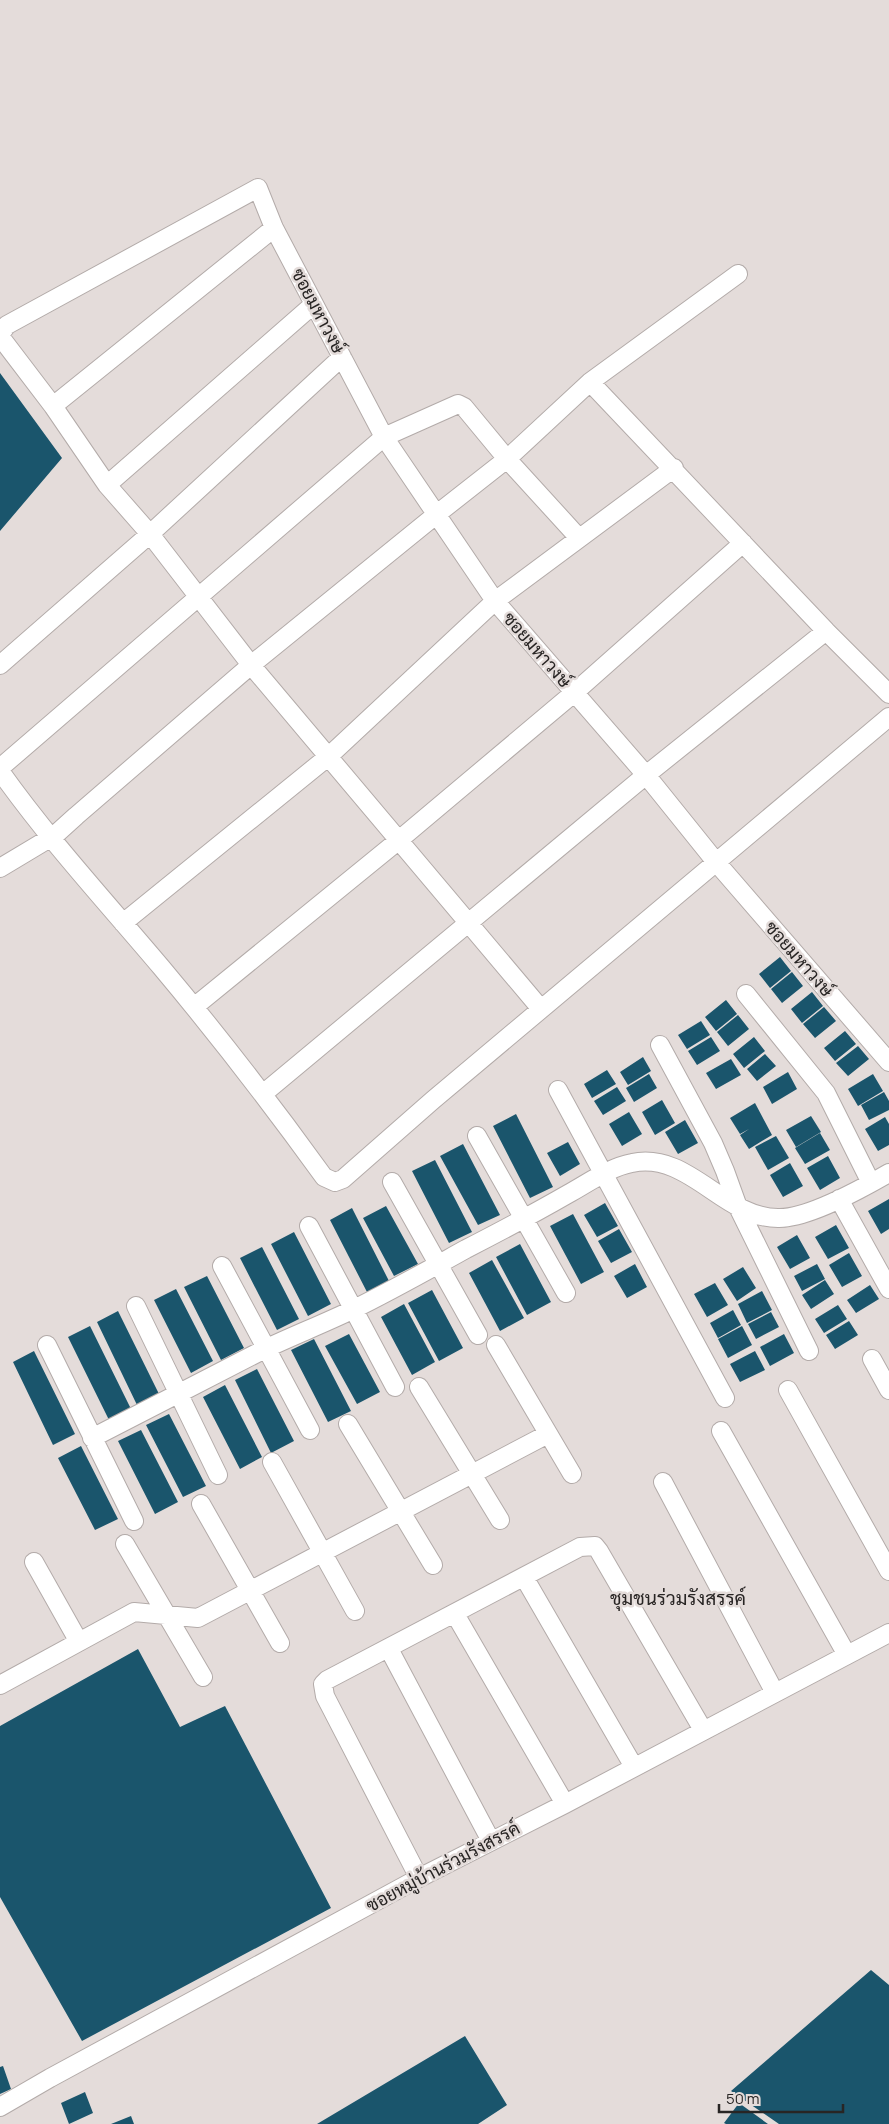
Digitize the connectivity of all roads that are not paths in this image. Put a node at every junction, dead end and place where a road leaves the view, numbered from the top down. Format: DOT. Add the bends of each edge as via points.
graph roads {
  1 [pos="274,228"];
  2 [pos="738,274"];
  3 [pos="314,304"];
  4 [pos="342,357"];
  5 [pos="590,382"];
  6 [pos="53,406"];
  7 [pos="384,437"];
  8 [pos="507,460"];
  9 [pos="674,468"];
  10 [pos="107,485"];
  11 [pos="437,514"];
  12 [pos="150,534"];
  13 [pos="579,538"];
  14 [pos="743,543"];
  15 [pos="198,596"];
  16 [pos="495,601"];
  17 [pos="826,631"];
  18 [pos="0,665"];
  19 [pos="251,665"];
  20 [pos="575,692"];
  21 [pos="889,694"];
  22 [pos="889,717"];
  23 [pos="330,756"];
  24 [pos="1,768"];
  25 [pos="646,775"];
  26 [pos="54,837"];
  27 [pos="399,840"];
  28 [pos="716,862"];
  29 [pos="0,868"];
  30 [pos="123,922"];
  31 [pos="469,923"];
  32 [pos="746,994"];
  33 [pos="194,1007"];
  34 [pos="541,1009"];
  35 [pos="660,1045"];
  36 [pos="889,1062"];
  37 [pos="558,1090"];
  38 [pos="264,1093"];
  39 [pos="477,1136"];
  40 [pos="889,1173"];
  41 [pos="603,1174"];
  42 [pos="392,1182"];
  43 [pos="871,1183"];
  44 [pos="840,1199"];
  45 [pos="738,1207"];
  46 [pos="525,1219"];
  47 [pos="309,1226"];
  48 [pos="438,1264"];
  49 [pos="222,1266"];
  50 [pos="889,1288"];
  51 [pos="566,1293"];
  52 [pos="136,1306"];
  53 [pos="354,1309"];
  54 [pos="478,1335"];
  55 [pos="47,1344"];
  56 [pos="496,1345"];
  57 [pos="265,1349"];
  58 [pos="810,1351"];
  59 [pos="872,1359"];
  60 [pos="395,1387"];
  61 [pos="419,1387"];
  62 [pos="788,1390"];
  63 [pos="889,1390"];
  64 [pos="178,1394"];
  65 [pos="724,1398"];
  66 [pos="348,1424"];
  67 [pos="310,1430"];
  68 [pos="720,1431"];
  69 [pos="548,1434"];
  70 [pos="92,1438"];
  71 [pos="272,1462"];
  72 [pos="472,1474"];
  73 [pos="572,1474"];
  74 [pos="218,1475"];
  75 [pos="663,1482"];
  76 [pos="201,1504"];
  77 [pos="400,1512"];
  78 [pos="500,1520"];
  79 [pos="134,1521"];
  80 [pos="125,1544"];
  81 [pos="323,1552"];
  82 [pos="34,1562"];
  83 [pos="433,1565"];
  84 [pos="889,1571"];
  85 [pos="524,1578"];
  86 [pos="250,1590"];
  87 [pos="355,1611"];
  88 [pos="455,1614"];
  89 [pos="167,1615"];
  90 [pos="889,1633"];
  91 [pos="79,1642"];
  92 [pos="280,1643"];
  93 [pos="389,1649"];
  94 [pos="847,1655"];
  95 [pos="203,1677"];
  96 [pos="3,1678"];
  97 [pos="775,1693"];
  98 [pos="703,1730"];
  99 [pos="634,1767"];
  100 [pos="565,1804"];
  101 [pos="491,1841"];
  102 [pos="419,1878"];
  103 [pos="0,2108"];
  1 -- 3 [label="street, ซอยมหาวงษ์"];
  1 -- 6 [label="street"];
  1 -- 6 [label="street, ซอยมหาวงษ์" via="258,188 6,326 2,339"];
  2 -- 5 [label="street"];
  3 -- 4 [label="street, ซอยมหาวงษ์"];
  3 -- 10 [label="street"];
  4 -- 7 [label="street, ซอยมหาวงษ์"];
  4 -- 12 [label="street"];
  5 -- 8 [label="street"];
  5 -- 9 [label="street"];
  6 -- 10 [label="street"];
  7 -- 8 [label="street" via="458,404 464,407"];
  7 -- 11 [label="street, ซอยมหาวงษ์"];
  7 -- 15 [label="street"];
  8 -- 11 [label="street"];
  8 -- 13 [label="street"];
  9 -- 13 [label="street"];
  9 -- 14 [label="street"];
  10 -- 12 [label="street"];
  11 -- 16 [label="street, ซอยมหาวงษ์"];
  11 -- 19 [label="street"];
  12 -- 15 [label="street"];
  12 -- 18 [label="street"];
  13 -- 16 [label="street"];
  14 -- 17 [label="street"];
  14 -- 20 [label="street"];
  15 -- 19 [label="street"];
  15 -- 24 [label="street"];
  16 -- 20 [label="street, ซอยมหาวงษ์"];
  16 -- 23 [label="street"];
  17 -- 21 [label="street"];
  17 -- 25 [label="street"];
  19 -- 23 [label="street"];
  19 -- 26 [label="street"];
  20 -- 25 [label="street, ซอยมหาวงษ์"];
  20 -- 27 [label="street"];
  22 -- 28 [label="street"];
  23 -- 27 [label="street"];
  23 -- 30 [label="street"];
  24 -- 26 [label="street" via="26,807"];
  25 -- 28 [label="street, ซอยมหาวงษ์"];
  25 -- 31 [label="street"];
  26 -- 29 [label="street"];
  26 -- 30 [label="street"];
  27 -- 31 [label="street"];
  27 -- 33 [label="street"];
  28 -- 34 [label="street"];
  28 -- 36 [label="street, ซอยมหาวงษ์"];
  30 -- 33 [label="street"];
  31 -- 34 [label="street"];
  31 -- 38 [label="street"];
  32 -- 43 [label="street" via="826,1093"];
  33 -- 38 [label="street"];
  34 -- 38 [label="street" via="344,1179 335,1182 324,1177"];
  35 -- 45 [label="street" via="713,1143"];
  37 -- 41 [label="street"];
  39 -- 46 [label="street"];
  40 -- 43 [label="street"];
  41 -- 45 [label="street" via="630,1163 648,1161 665,1164 681,1170"];
  41 -- 46 [label="street"];
  41 -- 65 [label="street"];
  42 -- 48 [label="street"];
  43 -- 44 [label="street"];
  44 -- 45 [label="street" via="796,1216 778,1218"];
  44 -- 50 [label="street"];
  45 -- 58 [label="street"];
  46 -- 48 [label="street"];
  46 -- 51 [label="street"];
  47 -- 53 [label="street"];
  48 -- 53 [label="street"];
  48 -- 54 [label="street"];
  49 -- 57 [label="street"];
  52 -- 64 [label="street"];
  53 -- 57 [label="street"];
  53 -- 60 [label="street"];
  55 -- 70 [label="street"];
  56 -- 69 [label="street"];
  57 -- 64 [label="street"];
  57 -- 67 [label="street"];
  59 -- 63 [label="street"];
  61 -- 72 [label="street"];
  62 -- 84 [label="street"];
  64 -- 70 [label="street"];
  64 -- 74 [label="street"];
  66 -- 77 [label="street"];
  68 -- 94 [label="street"];
  69 -- 72 [label="street"];
  69 -- 73 [label="street"];
  70 -- 79 [label="street"];
  71 -- 81 [label="street"];
  72 -- 77 [label="street"];
  72 -- 78 [label="street"];
  75 -- 97 [label="street"];
  76 -- 86 [label="street"];
  77 -- 81 [label="street"];
  77 -- 83 [label="street"];
  80 -- 89 [label="street"];
  81 -- 86 [label="street"];
  81 -- 87 [label="street"];
  82 -- 91 [label="street"];
  85 -- 88 [label="street"];
  85 -- 98 [label="street" via="580,1547 595,1546"];
  85 -- 99 [label="street"];
  86 -- 89 [label="street" via="198,1618"];
  86 -- 92 [label="street"];
  88 -- 93 [label="street"];
  88 -- 100 [label="street"];
  89 -- 91 [label="street" via="134,1612"];
  89 -- 95 [label="street"];
  90 -- 94 [label="street, ซอยหมู่บ้านร่วมรังสรรค์"];
  91 -- 96 [label="street"];
  93 -- 101 [label="street"];
  93 -- 102 [label="street" via="327,1680 323,1689"];
  94 -- 97 [label="street, ซอยหมู่บ้านร่วมรังสรรค์"];
  97 -- 98 [label="street, ซอยหมู่บ้านร่วมรังสรรค์"];
  98 -- 99 [label="street, ซอยหมู่บ้านร่วมรังสรรค์"];
  99 -- 100 [label="street, ซอยหมู่บ้านร่วมรังสรรค์"];
  100 -- 101 [label="street, ซอยหมู่บ้านร่วมรังสรรค์"];
  101 -- 102 [label="street, ซอยหมู่บ้านร่วมรังสรรค์"];
  102 -- 103 [label="street, ซอยหมู่บ้านร่วมรังสรรค์"];
}
